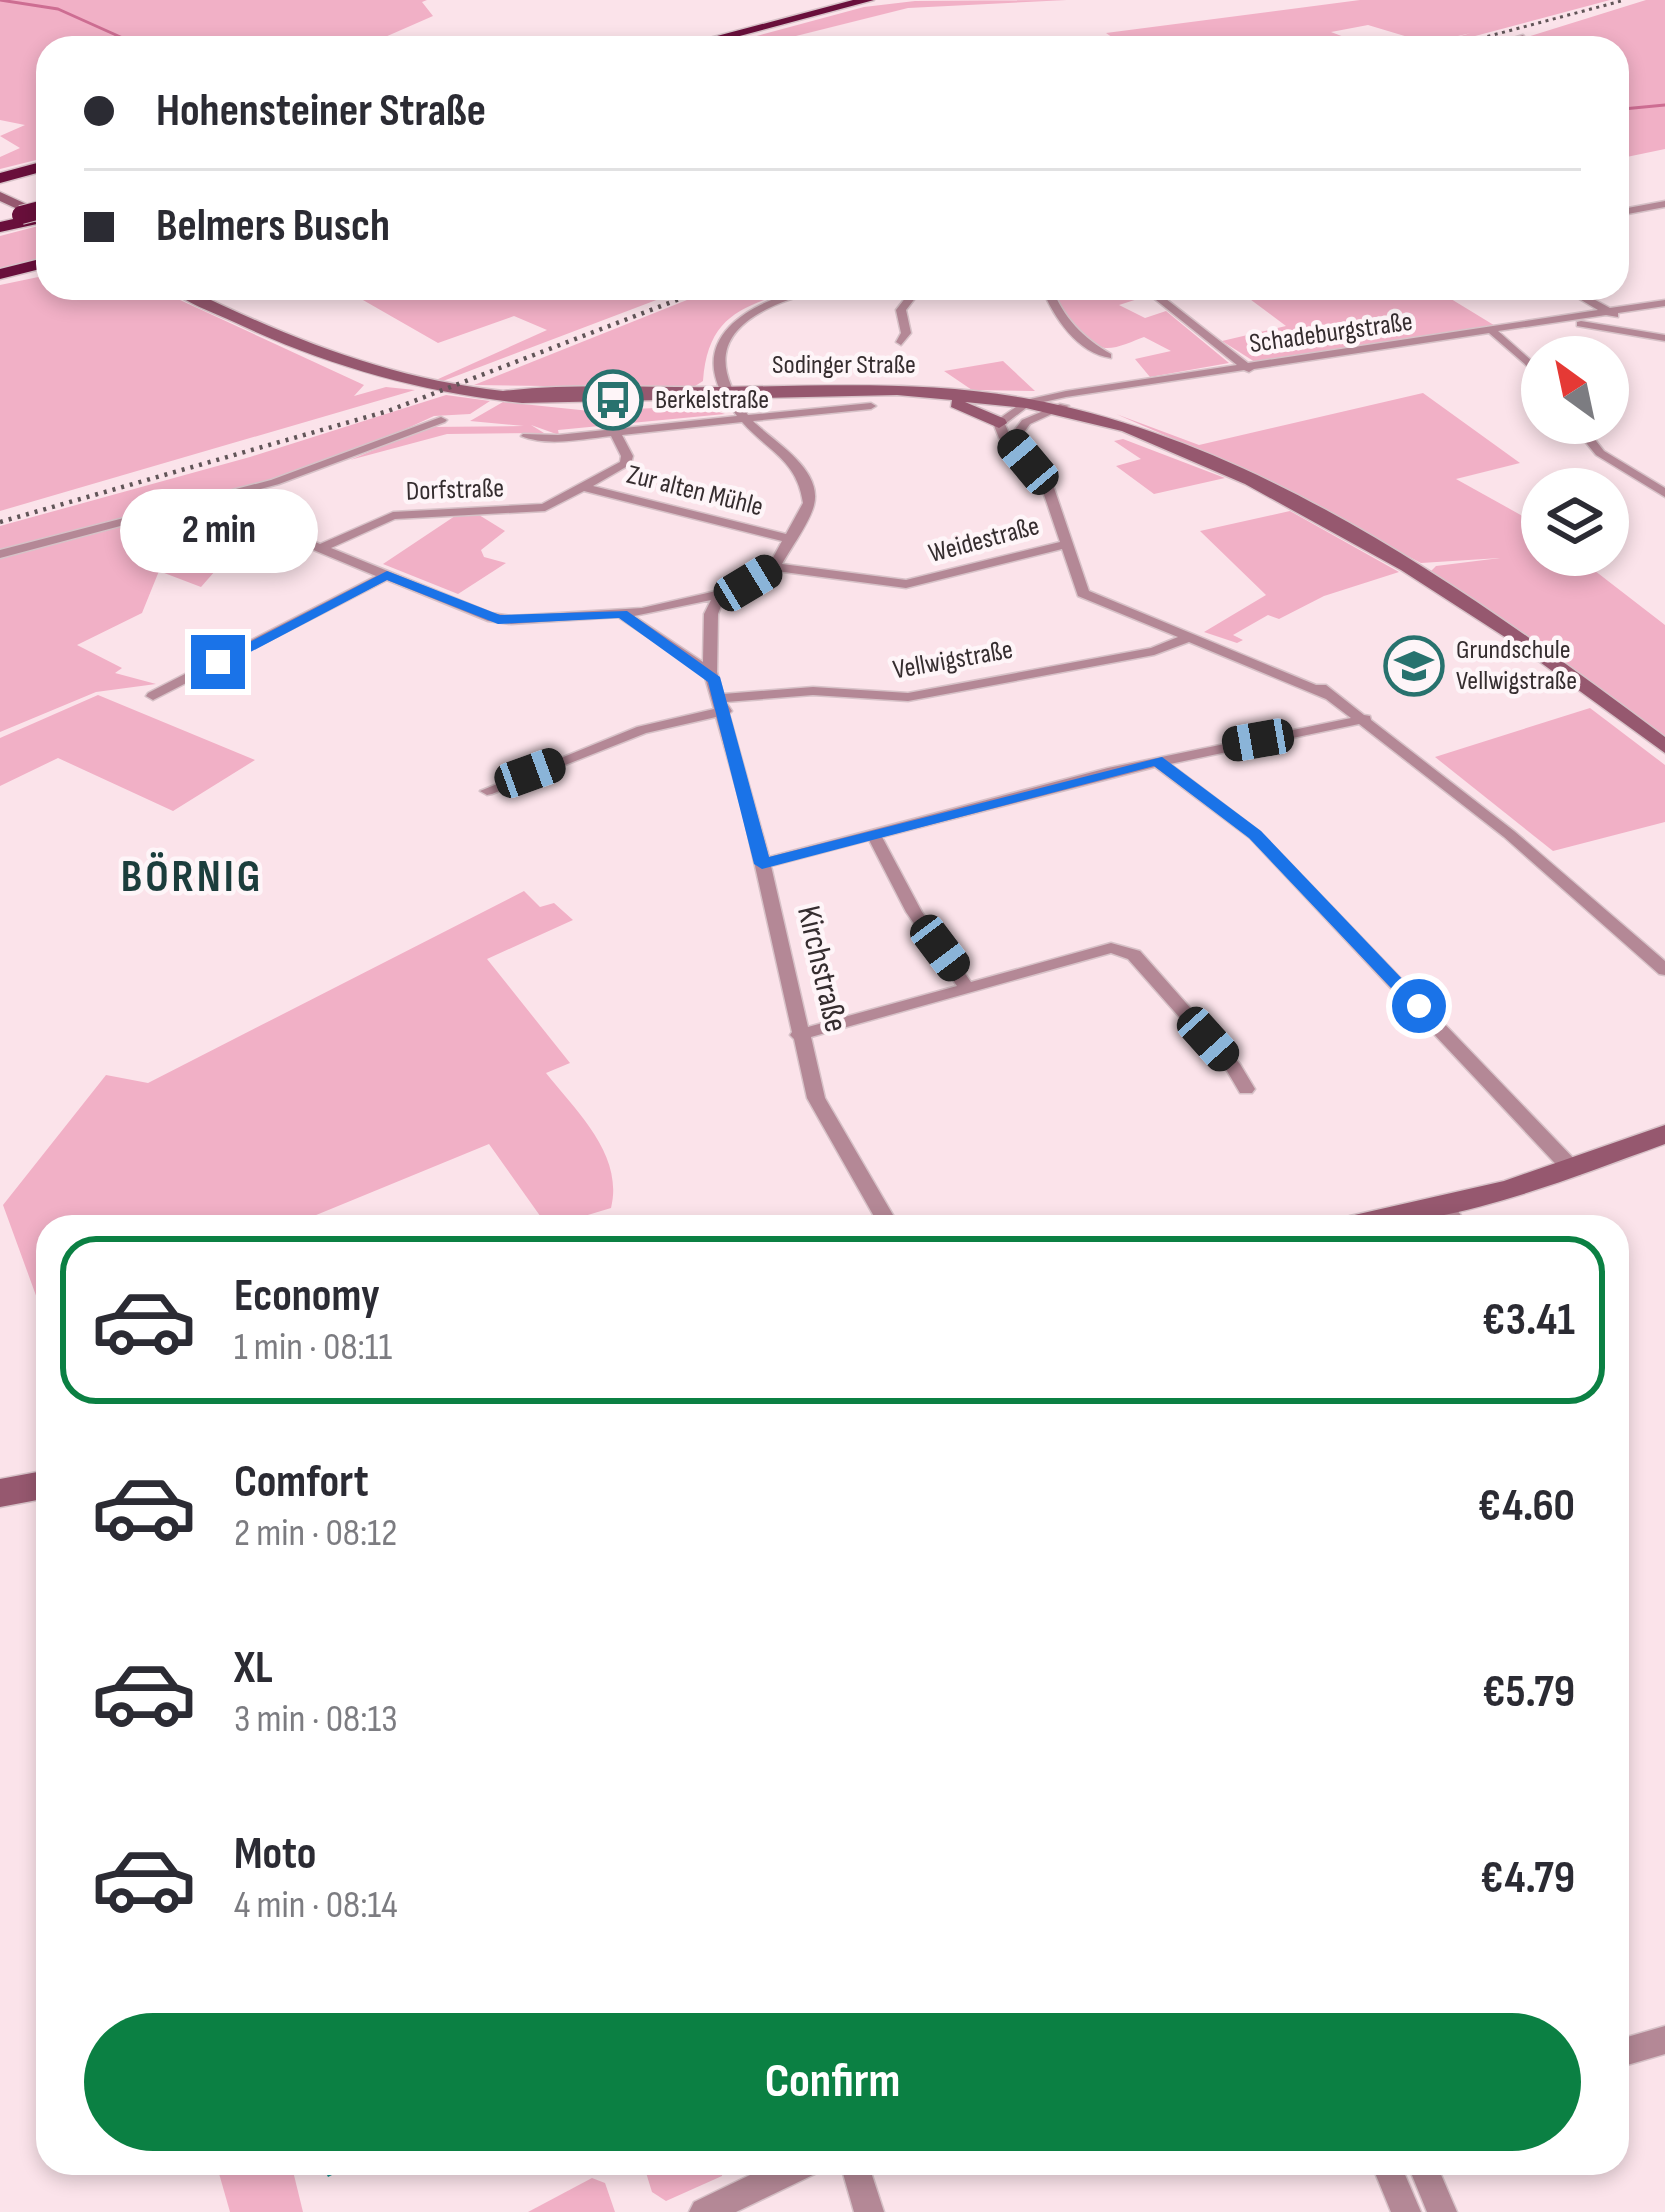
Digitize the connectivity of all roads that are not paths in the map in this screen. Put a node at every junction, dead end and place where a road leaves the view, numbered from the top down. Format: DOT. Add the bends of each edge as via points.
graph roads {
  1 [pos="813,0"];
  2 [pos="843,0"];
  3 [pos="868,0"];
  4 [pos="891,1"];
  5 [pos="794,18"];
  6 [pos="722,30"];
  7 [pos="700,36"];
  8 [pos="725,36"];
  9 [pos="36,166"];
  10 [pos="0,176"];
  11 [pos="0,196"];
  12 [pos="1665,204"];
  13 [pos="1629,211"];
  14 [pos="36,214"];
  15 [pos="36,216"];
  16 [pos="0,223"];
  17 [pos="36,268"];
  18 [pos="0,276"];
  19 [pos="201,300"];
  20 [pos="778,300"];
  21 [pos="909,300"];
  22 [pos="1051,300"];
  23 [pos="1161,300"];
  24 [pos="1587,300"];
  25 [pos="1665,303"];
  26 [pos="1612,314"];
  27 [pos="1571,321"];
  28 [pos="1628,332"];
  29 [pos="1494,333"];
  30 [pos="1665,338"];
  31 [pos="901,341"];
  32 [pos="1108,356"];
  33 [pos="1521,357"];
  34 [pos="1249,369"];
  35 [pos="1146,384"];
  36 [pos="1115,393"];
  37 [pos="728,396"];
  38 [pos="942,399"];
  39 [pos="1022,405"];
  40 [pos="871,406"];
  41 [pos="1049,411"];
  42 [pos="745,419"];
  43 [pos="441,421"];
  44 [pos="999,422"];
  45 [pos="1128,428"];
  46 [pos="615,432"];
  47 [pos="527,436"];
  48 [pos="1011,442"];
  49 [pos="1593,444"];
  50 [pos="1174,447"];
  51 [pos="587,488"];
  52 [pos="1665,493"];
  53 [pos="203,500"];
  54 [pos="791,539"];
  55 [pos="1063,544"];
  56 [pos="320,549"];
  57 [pos="0,554"];
  58 [pos="774,567"];
  59 [pos="387,575"];
  60 [pos="721,594"];
  61 [pos="622,614"];
  62 [pos="1190,637"];
  63 [pos="710,672"];
  64 [pos="153,696"];
  65 [pos="723,704"];
  66 [pos="1365,719"];
  67 [pos="1665,747"];
  68 [pos="1156,760"];
  69 [pos="487,791"];
  70 [pos="875,838"];
  71 [pos="762,864"];
  72 [pos="1665,970"];
  73 [pos="966,987"];
  74 [pos="799,1035"];
  75 [pos="1246,1089"];
  76 [pos="1665,1134"];
  77 [pos="1573,1170"];
  78 [pos="883,1215"];
  79 [pos="1454,1215"];
  80 [pos="36,1486"];
  81 [pos="0,1493"];
  82 [pos="1665,2040"];
  83 [pos="1629,2050"];
  84 [pos="782,2175"];
  85 [pos="858,2175"];
  86 [pos="1390,2175"];
  87 [pos="1425,2175"];
  88 [pos="704,2212"];
  89 [pos="869,2212"];
  90 [pos="1406,2212"];
  91 [pos="1442,2212"];
  1 -- 6 [label="highway"];
  2 -- 6 [label="highway"];
  3 -- 5 [label="highway"];
  4 -- 5 [label="highway"];
  5 -- 8 [label="highway"];
  6 -- 7 [label="highway"];
  9 -- 10 [label="highway"];
  11 -- 14 [label="main road"];
  12 -- 13 [label="street"];
  15 -- 16 [label="highway"];
  17 -- 18 [label="highway"];
  19 -- 37 [label="main road, Sodinger Straße" via="320,358 427,386 507,395"];
  20 -- 37 [label="street" via="733,325 719,349 719,382"];
  21 -- 31 [label="street"];
  22 -- 32 [label="street" via="1084,344"];
  23 -- 34 [label="street"];
  24 -- 26 [label="street"];
  25 -- 26 [label="street, Schadeburgstraße"];
  26 -- 27 [label="street, Schadeburgstraße"];
  26 -- 28 [label="street"];
  27 -- 28 [label="street"];
  27 -- 29 [label="street, Schadeburgstraße"];
  28 -- 30 [label="street"];
  29 -- 33 [label="street"];
  29 -- 34 [label="street, Schadeburgstraße"];
  34 -- 35 [label="street, Schadeburgstraße"];
  35 -- 36 [label="street, Schadeburgstraße"];
  35 -- 39 [label="street, Schadeburgstraße"];
  36 -- 41 [label="street, Schadeburgstraße"];
  36 -- 45 [label="main road" via="1106,409"];
  37 -- 38 [label="main road, Sodinger Straße"];
  37 -- 39 [label="main road, Sodinger Straße" via="897,390"];
  37 -- 42 [label="street"];
  38 -- 39 [label="main road, Sodinger Straße"];
  38 -- 44 [label="main road"];
  39 -- 41 [label="main road, Sodinger Straße"];
  39 -- 44 [label="street"];
  40 -- 42 [label="street"];
  41 -- 45 [label="main road, Sodinger Straße"];
  41 -- 48 [label="street" via="1022,424"];
  41 -- 50 [label="main road, Sodinger Straße"];
  42 -- 46 [label="street"];
  42 -- 54 [label="street" via="803,474 808,503"];
  43 -- 53 [label="street, Dorfstraße"];
  44 -- 48 [label="street"];
  45 -- 50 [label="main road, Sodinger Straße"];
  46 -- 47 [label="street"];
  46 -- 51 [label="street, Dorfstraße" via="627,459"];
  48 -- 55 [label="street" via="1046,482"];
  49 -- 52 [label="street"];
  50 -- 67 [label="main road, Sodinger Straße" via="1297,503 1415,570"];
  51 -- 54 [label="street, Zur alten Mühle"];
  51 -- 56 [label="street, Dorfstraße" via="533,510 393,516"];
  53 -- 56 [label="street"];
  53 -- 57 [label="street, Dorfstraße"];
  54 -- 58 [label="street"];
  55 -- 58 [label="street, Weidestraße" via="906,584"];
  55 -- 62 [label="street" via="1083,593"];
  56 -- 59 [label="street"];
  58 -- 60 [label="street"];
  59 -- 61 [label="street" via="498,620"];
  59 -- 64 [label="street"];
  60 -- 61 [label="street"];
  60 -- 63 [label="street, Kirchstraße" via="711,614"];
  61 -- 63 [label="street"];
  62 -- 65 [label="street, Vellwigstraße" via="1154,651 908,697 813,691"];
  62 -- 66 [label="street" via="1328,694"];
  63 -- 65 [label="street, Kirchstraße"];
  65 -- 69 [label="street"];
  65 -- 71 [label="street, Kirchstraße"];
  66 -- 68 [label="street"];
  66 -- 72 [label="street"];
  68 -- 70 [label="street"];
  68 -- 77 [label="street" via="1255,835"];
  70 -- 71 [label="street"];
  70 -- 73 [label="street"];
  71 -- 74 [label="street, Kirchstraße"];
  73 -- 74 [label="street"];
  73 -- 75 [label="street" via="1123,950"];
  74 -- 78 [label="street, Kirchstraße" via="821,1112"];
  76 -- 77 [label="main road"];
  77 -- 79 [label="main road"];
  80 -- 81 [label="main road"];
  82 -- 83 [label="street"];
  84 -- 88 [label="street"];
  85 -- 89 [label="street"];
  86 -- 90 [label="street"];
  87 -- 91 [label="street"];
}
